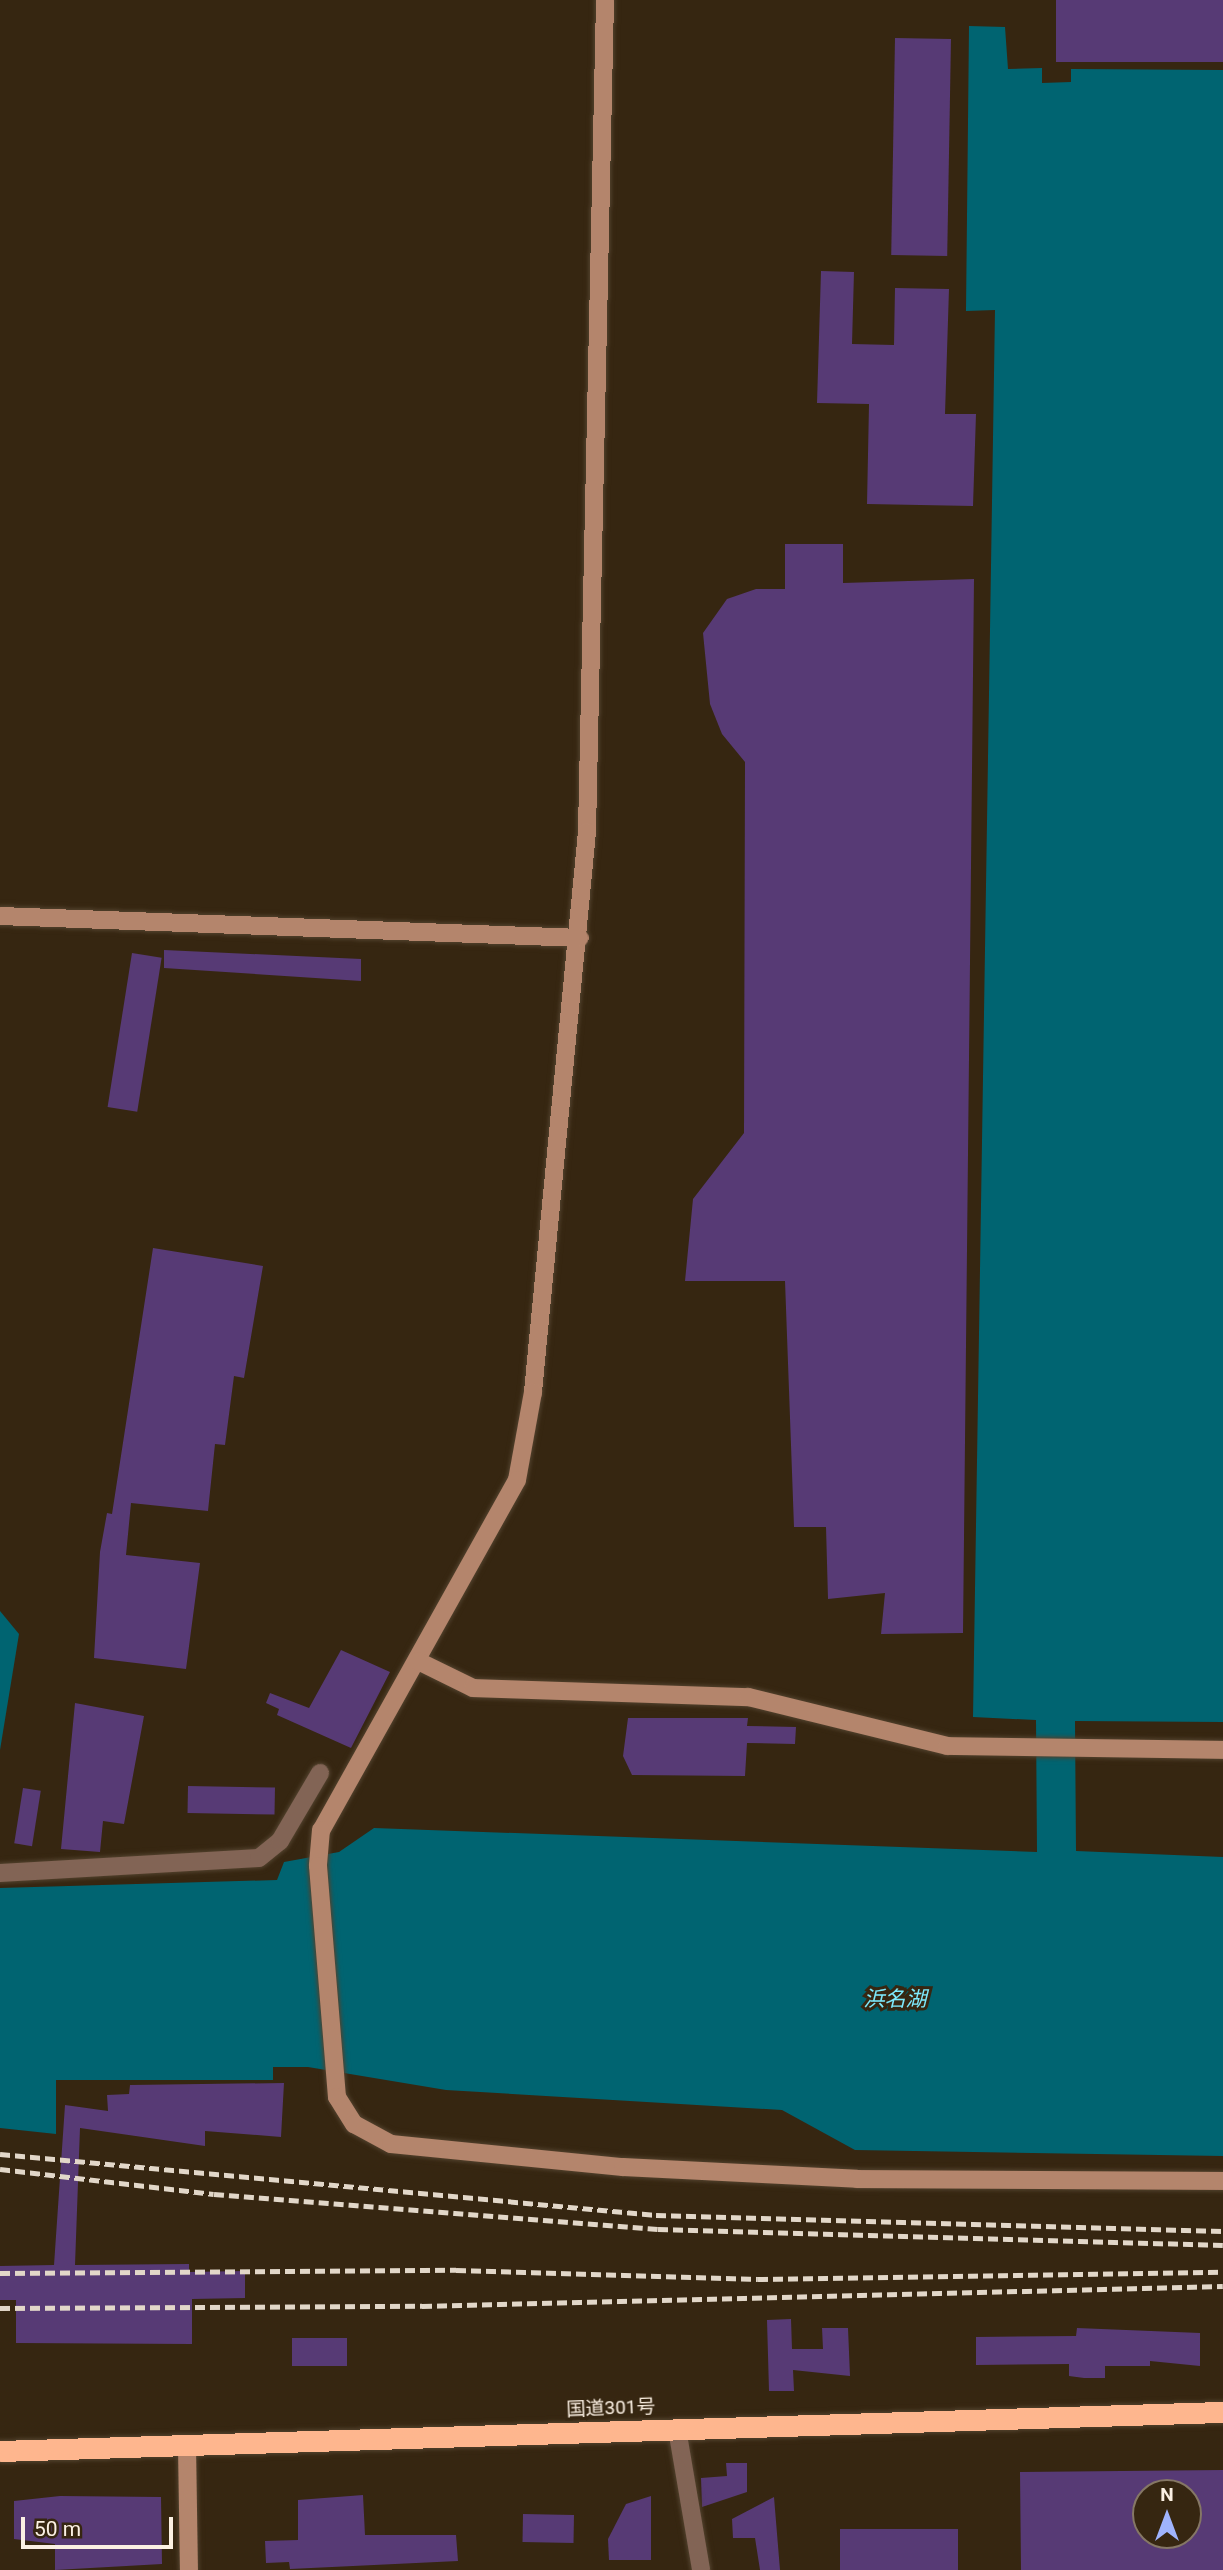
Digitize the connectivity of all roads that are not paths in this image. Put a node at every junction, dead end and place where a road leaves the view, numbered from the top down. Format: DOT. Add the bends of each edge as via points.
graph roads {
  1 [pos="605,0"];
  2 [pos="0,916"];
  3 [pos="580,938"];
  4 [pos="418,1661"];
  5 [pos="1223,1750"];
  6 [pos="320,1773"];
  7 [pos="0,1873"];
  8 [pos="1223,2181"];
  9 [pos="1223,2412"];
  10 [pos="677,2429"];
  11 [pos="187,2446"];
  12 [pos="0,2451"];
  13 [pos="189,2570"];
  14 [pos="690,2570"];
  15 [pos="701,2570"];
  1 -- 3 [label="street"];
  2 -- 3 [label="street"];
  3 -- 4 [label="street" via="533,1392 517,1480"];
  4 -- 5 [label="street" via="473,1688 748,1697 947,1746"];
  4 -- 8 [label="street" via="330,1809 318,1866 331,2071 342,2112 368,2136 391,2144 814,2178"];
  6 -- 7 [label="street" via="281,1841 259,1858"];
  9 -- 10 [label="highway, 国道301号"];
  10 -- 11 [label="highway, 国道301号"];
  10 -- 15 [label="street"];
  11 -- 12 [label="highway, 国道301号"];
  11 -- 13 [label="street"];
  14 -- 15 [label="street"];
}
